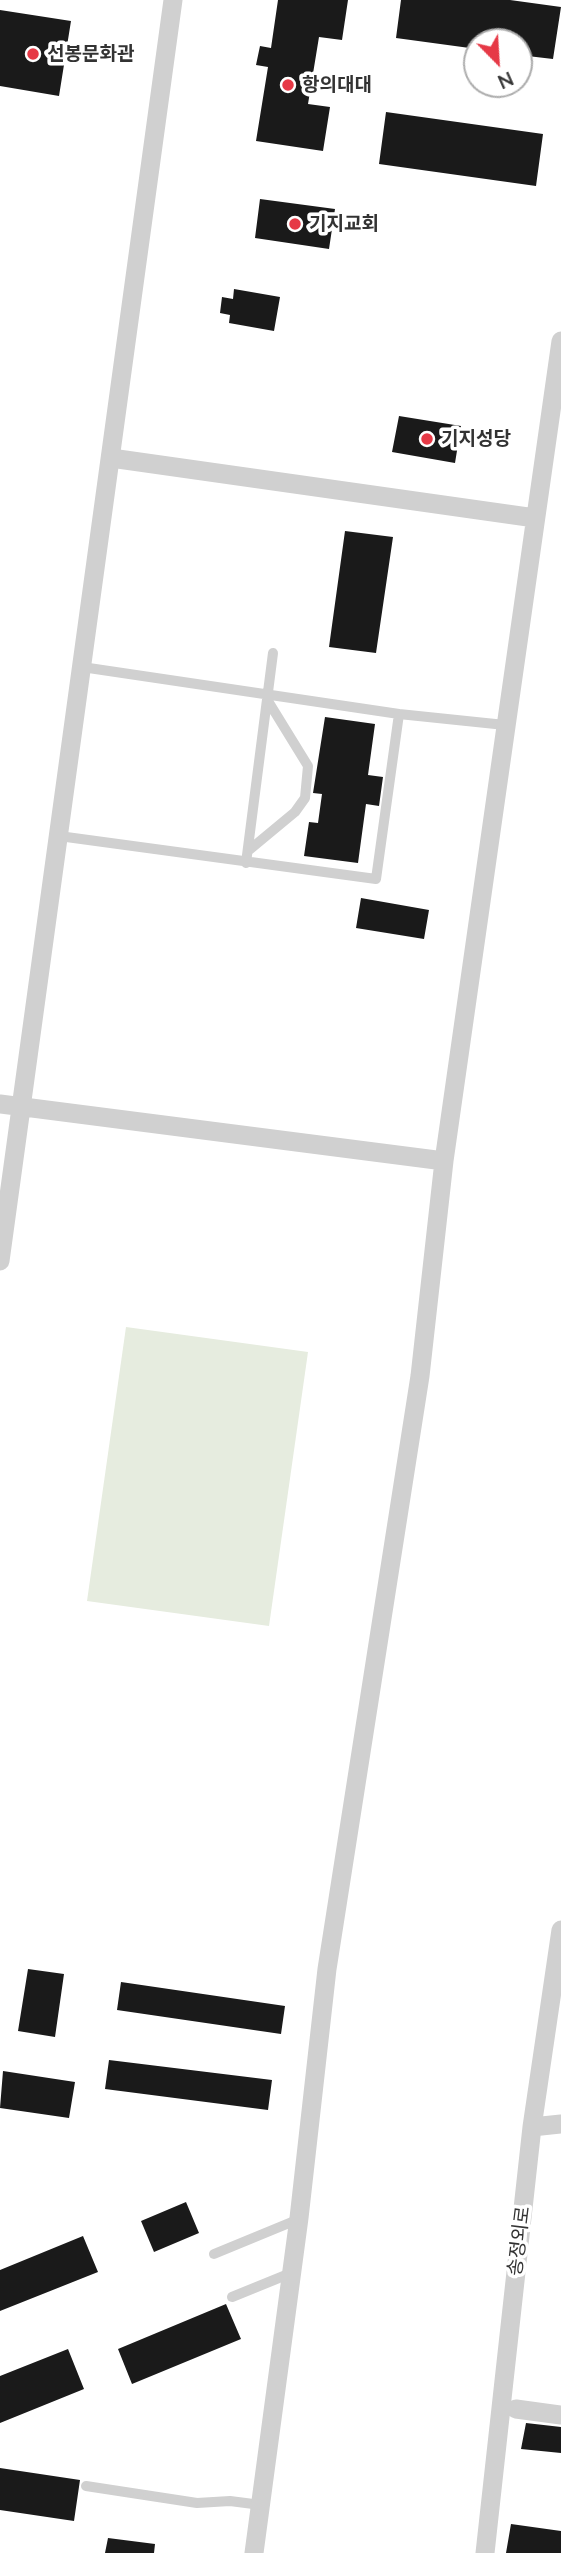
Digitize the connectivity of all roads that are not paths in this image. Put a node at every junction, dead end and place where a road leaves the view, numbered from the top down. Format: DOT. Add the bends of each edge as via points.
graph roads {
  1 [pos="173,0"];
  2 [pos="561,341"];
  3 [pos="111,458"];
  4 [pos="535,518"];
  5 [pos="274,653"];
  6 [pos="82,667"];
  7 [pos="268,697"];
  8 [pos="399,714"];
  9 [pos="506,725"];
  10 [pos="59,836"];
  11 [pos="248,851"];
  12 [pos="246,863"];
  13 [pos="0,1104"];
  14 [pos="22,1107"];
  15 [pos="444,1161"];
  16 [pos="0,1261"];
  17 [pos="561,1930"];
  18 [pos="561,2124"];
  19 [pos="532,2127"];
  20 [pos="299,2218"];
  21 [pos="214,2254"];
  22 [pos="291,2273"];
  23 [pos="232,2297"];
  24 [pos="516,2409"];
  25 [pos="561,2415"];
  26 [pos="86,2486"];
  27 [pos="261,2505"];
  28 [pos="254,2553"];
  29 [pos="485,2553"];
  1 -- 3 [label="street"];
  2 -- 4 [label="street"];
  3 -- 4 [label="street"];
  3 -- 6 [label="street"];
  4 -- 9 [label="street"];
  5 -- 7 [label="lane"];
  6 -- 7 [label="lane"];
  6 -- 10 [label="street"];
  7 -- 8 [label="lane"];
  7 -- 11 [label="lane"];
  7 -- 11 [label="lane" via="308,766 305,798"];
  8 -- 9 [label="lane"];
  8 -- 12 [label="lane" via="376,879"];
  9 -- 15 [label="street"];
  10 -- 12 [label="lane"];
  10 -- 14 [label="street"];
  11 -- 12 [label="lane"];
  13 -- 14 [label="street"];
  14 -- 15 [label="street"];
  14 -- 16 [label="street"];
  15 -- 20 [label="street" via="420,1377 327,1969"];
  17 -- 19 [label="street, 송정외로"];
  18 -- 19 [label="street"];
  19 -- 29 [label="street, 송정외로"];
  20 -- 21 [label="lane"];
  20 -- 22 [label="street"];
  22 -- 23 [label="lane"];
  22 -- 27 [label="street"];
  24 -- 25 [label="street"];
  26 -- 27 [label="lane" via="197,2503"];
  27 -- 28 [label="street"];
}
